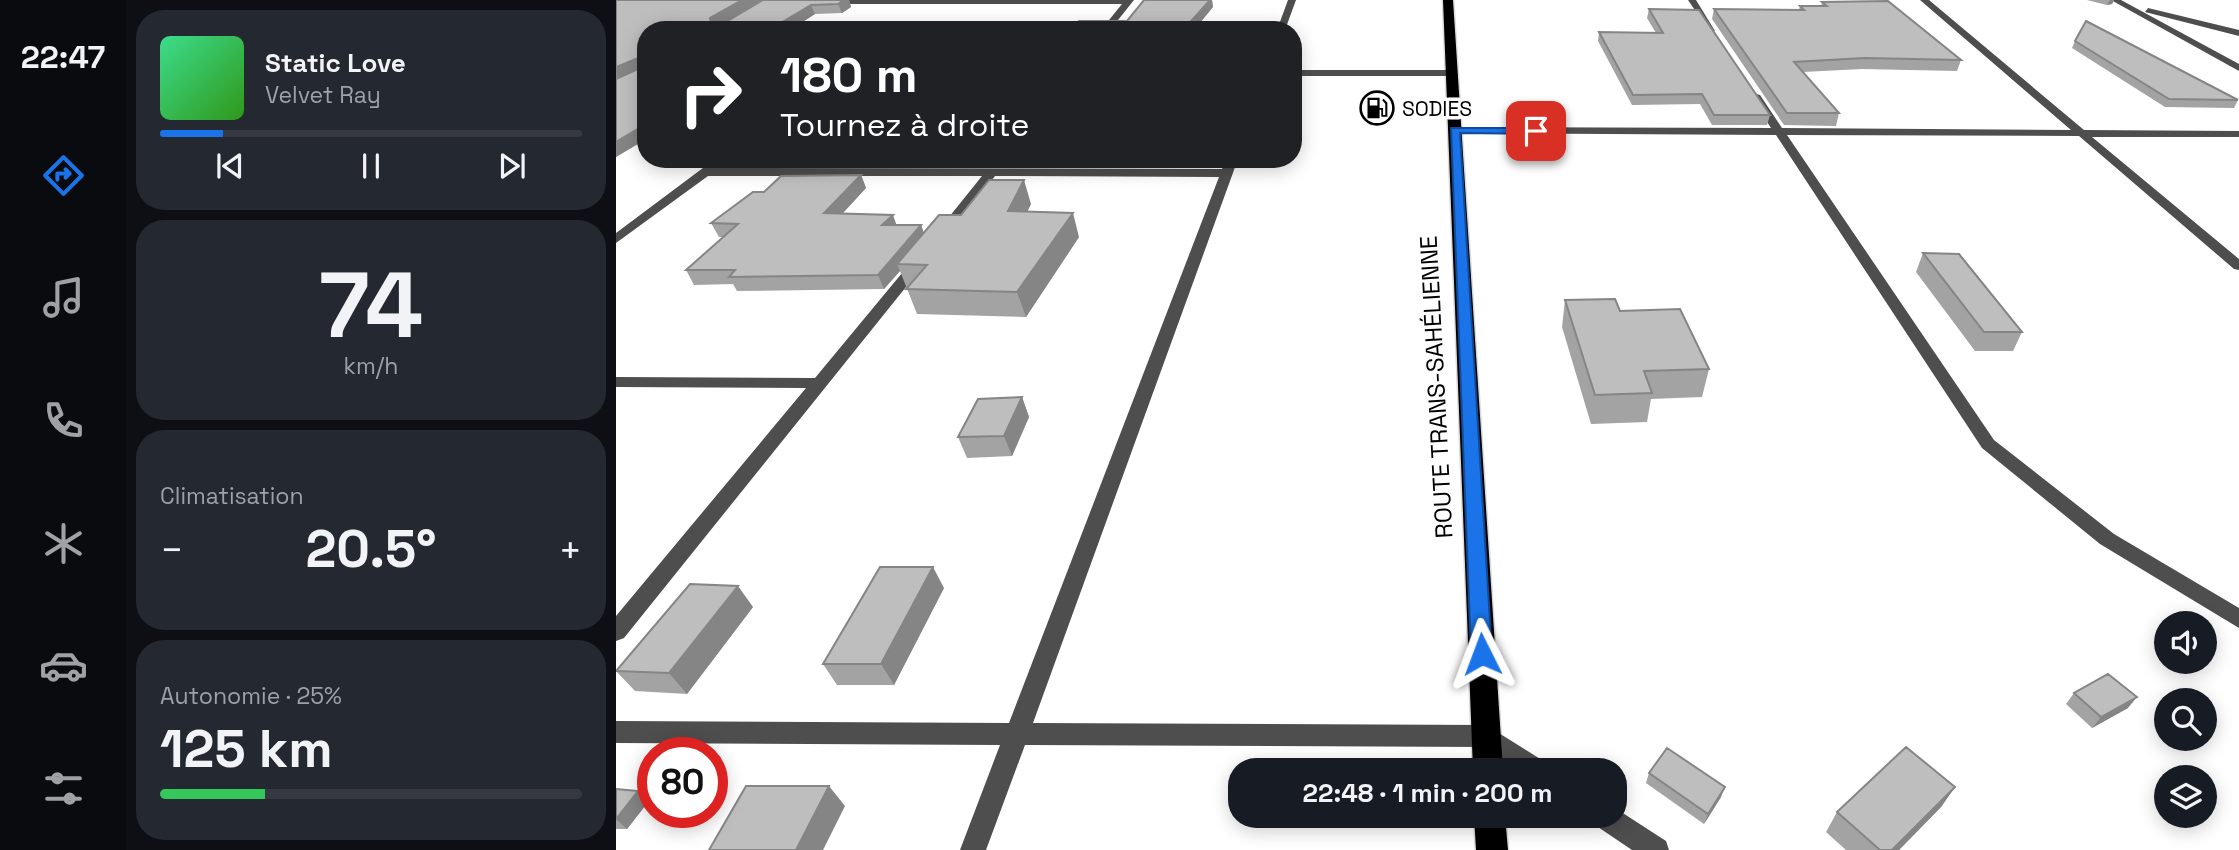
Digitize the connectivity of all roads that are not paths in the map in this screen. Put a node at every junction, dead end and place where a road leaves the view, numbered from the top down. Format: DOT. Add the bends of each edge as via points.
graph roads {
  1 [pos="1292,0"];
  2 [pos="1448,0"];
  3 [pos="1692,0"];
  4 [pos="1924,0"];
  5 [pos="2135,0"];
  6 [pos="943,1"];
  7 [pos="1129,1"];
  8 [pos="810,2"];
  9 [pos="2120,2"];
  10 [pos="1112,21"];
  11 [pos="1284,21"];
  12 [pos="2239,33"];
  13 [pos="1721,44"];
  14 [pos="2239,68"];
  15 [pos="1302,73"];
  16 [pos="1451,73"];
  17 [pos="1751,88"];
  18 [pos="1454,130"];
  19 [pos="1780,132"];
  20 [pos="2081,133"];
  21 [pos="2239,134"];
  22 [pos="712,168"];
  23 [pos="1151,168"];
  24 [pos="1229,168"];
  25 [pos="707,172"];
  26 [pos="992,172"];
  27 [pos="616,239"];
  28 [pos="2237,263"];
  29 [pos="616,382"];
  30 [pos="820,383"];
  31 [pos="2239,620"];
  32 [pos="616,632"];
  33 [pos="616,732"];
  34 [pos="1016,733"];
  35 [pos="1486,736"];
  36 [pos="1487,758"];
  37 [pos="1518,758"];
  38 [pos="1491,828"];
  39 [pos="1622,828"];
  40 [pos="972,850"];
  41 [pos="1492,850"];
  42 [pos="1656,850"];
  1 -- 11 [label="street"];
  2 -- 16 [label="highway, ROUTE TRANS-SAHÉLIENNE"];
  3 -- 13 [label="street"];
  4 -- 20 [label="street"];
  5 -- 9 [label="street"];
  6 -- 7 [label="street"];
  6 -- 8 [label="street"];
  7 -- 10 [label="street"];
  9 -- 12 [label="street"];
  9 -- 14 [label="street"];
  15 -- 16 [label="street"];
  16 -- 18 [label="highway, ROUTE TRANS-SAHÉLIENNE"];
  17 -- 19 [label="street"];
  18 -- 19 [label="street"];
  18 -- 35 [label="highway, ROUTE TRANS-SAHÉLIENNE"];
  19 -- 20 [label="street"];
  19 -- 31 [label="street" via="1988,444 2106,540"];
  20 -- 21 [label="street"];
  20 -- 28 [label="street"];
  22 -- 25 [label="street"];
  23 -- 26 [label="street"];
  24 -- 34 [label="street"];
  25 -- 26 [label="street"];
  25 -- 27 [label="street"];
  26 -- 30 [label="street"];
  29 -- 30 [label="street"];
  30 -- 32 [label="street"];
  33 -- 34 [label="street"];
  34 -- 35 [label="street"];
  34 -- 40 [label="street"];
  35 -- 36 [label="highway, ROUTE TRANS-SAHÉLIENNE"];
  35 -- 37 [label="street"];
  38 -- 41 [label="highway"];
  39 -- 42 [label="street"];
}
